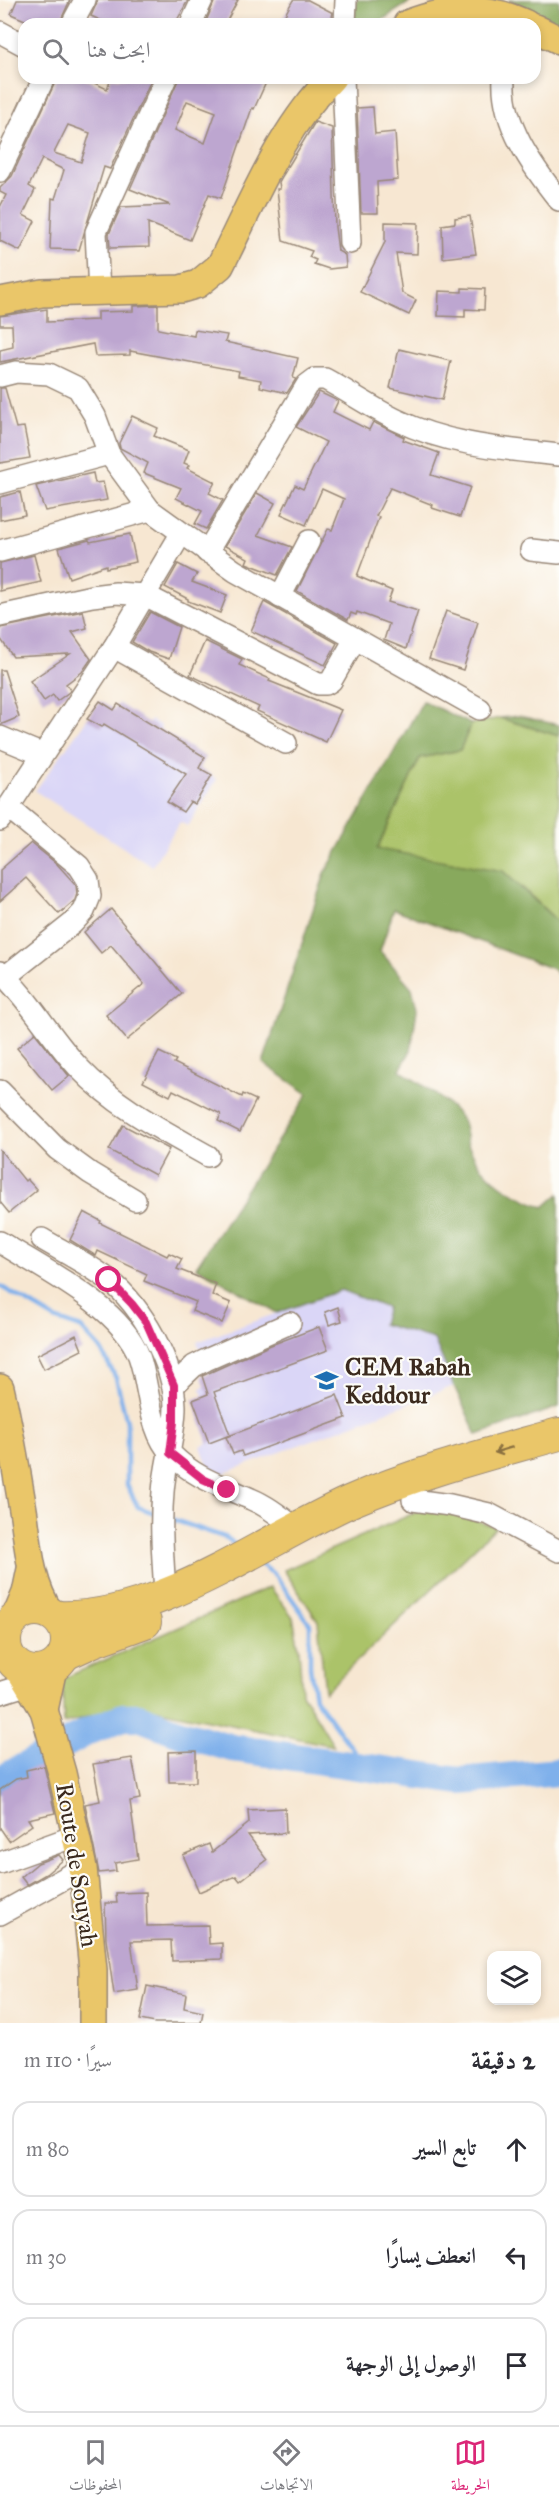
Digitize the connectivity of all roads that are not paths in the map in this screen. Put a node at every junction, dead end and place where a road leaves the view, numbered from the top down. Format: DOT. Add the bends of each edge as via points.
graph roads {
  1 [pos="85,0"];
  2 [pos="202,0"];
  3 [pos="346,0"];
  4 [pos="75,18"];
  5 [pos="194,18"];
  6 [pos="345,18"];
  7 [pos="423,18"];
  8 [pos="500,18"];
  9 [pos="541,31"];
  10 [pos="0,32"];
  11 [pos="559,40"];
  12 [pos="18,42"];
  13 [pos="41,84"];
  14 [pos="163,84"];
  15 [pos="326,84"];
  16 [pos="343,84"];
  17 [pos="504,84"];
  18 [pos="0,171"];
  19 [pos="559,200"];
  20 [pos="350,243"];
  21 [pos="99,292"];
  22 [pos="0,301"];
  23 [pos="0,376"];
  24 [pos="109,454"];
  25 [pos="559,455"];
  26 [pos="0,483"];
  27 [pos="150,510"];
  28 [pos="181,534"];
  29 [pos="309,541"];
  30 [pos="531,550"];
  31 [pos="0,551"];
  32 [pos="207,552"];
  33 [pos="559,553"];
  34 [pos="145,595"];
  35 [pos="280,597"];
  36 [pos="0,616"];
  37 [pos="355,639"];
  38 [pos="114,647"];
  39 [pos="480,709"];
  40 [pos="0,737"];
  41 [pos="286,743"];
  42 [pos="41,754"];
  43 [pos="5,814"];
  44 [pos="3,974"];
  45 [pos="0,1091"];
  46 [pos="208,1156"];
  47 [pos="135,1200"];
  48 [pos="0,1242"];
  49 [pos="22,1256"];
  50 [pos="290,1323"];
  51 [pos="174,1385"];
  52 [pos="0,1388"];
  53 [pos="559,1434"];
  54 [pos="170,1453"];
  55 [pos="559,1455"];
  56 [pos="413,1500"];
  57 [pos="286,1542"];
  58 [pos="559,1551"];
  59 [pos="31,1568"];
  60 [pos="225,1576"];
  61 [pos="165,1593"];
  62 [pos="53,1615"];
  63 [pos="22,1649"];
  64 [pos="0,1693"];
  65 [pos="75,1836"];
  66 [pos="0,1863"];
  67 [pos="83,1868"];
  68 [pos="0,1914"];
  69 [pos="93,2023"];
  1 -- 4 [label="street"];
  2 -- 5 [label="street"];
  3 -- 6 [label="street"];
  7 -- 8 [label="main road" via="465,9"];
  9 -- 11 [label="main road"];
  10 -- 12 [label="street"];
  13 -- 18 [label="street"];
  14 -- 21 [label="street" via="96,231"];
  15 -- 21 [label="main road" via="285,136 220,266 209,277 181,289"];
  16 -- 20 [label="street"];
  17 -- 19 [label="street" via="507,107 522,146"];
  21 -- 22 [label="main road" via="30,294"];
  23 -- 24 [label="street" via="16,372 49,374 78,388 95,416"];
  24 -- 26 [label="street"];
  24 -- 27 [label="street"];
  25 -- 32 [label="street" via="433,435 398,421 325,379 315,380 307,385"];
  27 -- 28 [label="street"];
  27 -- 31 [label="street"];
  28 -- 32 [label="street"];
  28 -- 34 [label="street"];
  29 -- 35 [label="street"];
  30 -- 33 [label="street"];
  32 -- 35 [label="street"];
  34 -- 36 [label="street" via="92,596"];
  34 -- 37 [label="street" via="318,684 331,681"];
  34 -- 38 [label="street"];
  35 -- 37 [label="street"];
  37 -- 39 [label="street"];
  38 -- 41 [label="street"];
  38 -- 42 [label="street"];
  40 -- 42 [label="street"];
  42 -- 43 [label="street"];
  43 -- 44 [label="street" via="79,866 88,879 90,896 73,923"];
  44 -- 46 [label="street" via="95,1083 134,1115"];
  45 -- 47 [label="street" via="57,1149"];
  48 -- 49 [label="street"];
  49 -- 51 [label="street" via="49,1232 109,1280 146,1322"];
  49 -- 54 [label="street" via="96,1304 125,1331 139,1358 149,1402"];
  50 -- 51 [label="street" via="194,1366"];
  51 -- 54 [label="street"];
  52 -- 59 [label="main road, Route de Souyah"];
  53 -- 57 [label="highway, one-way" via="370,1494"];
  54 -- 57 [label="street" via="203,1479 268,1508"];
  54 -- 61 [label="street" via="161,1527"];
  55 -- 56 [label="highway"];
  56 -- 57 [label="highway" via="350,1524"];
  56 -- 58 [label="street" via="489,1514"];
  57 -- 60 [label="highway"];
  59 -- 62 [label="main road, Route de Souyah" via="38,1591"];
  59 -- 63 [label="main road, Route de Souyah"];
  60 -- 61 [label="highway"];
  60 -- 63 [label="highway" via="174,1610 83,1645"];
  61 -- 62 [label="highway" via="102,1614"];
  62 -- 63 [label="highway" via="32,1610"];
  62 -- 63 [label="highway" via="62,1623 68,1638"];
  63 -- 64 [label="street"];
  63 -- 65 [label="main road, Route de Souyah" via="53,1739"];
  65 -- 66 [label="street"];
  65 -- 67 [label="main road, Route de Souyah"];
  67 -- 68 [label="street"];
  67 -- 69 [label="main road, Route de Souyah" via="93,1970"];
}
